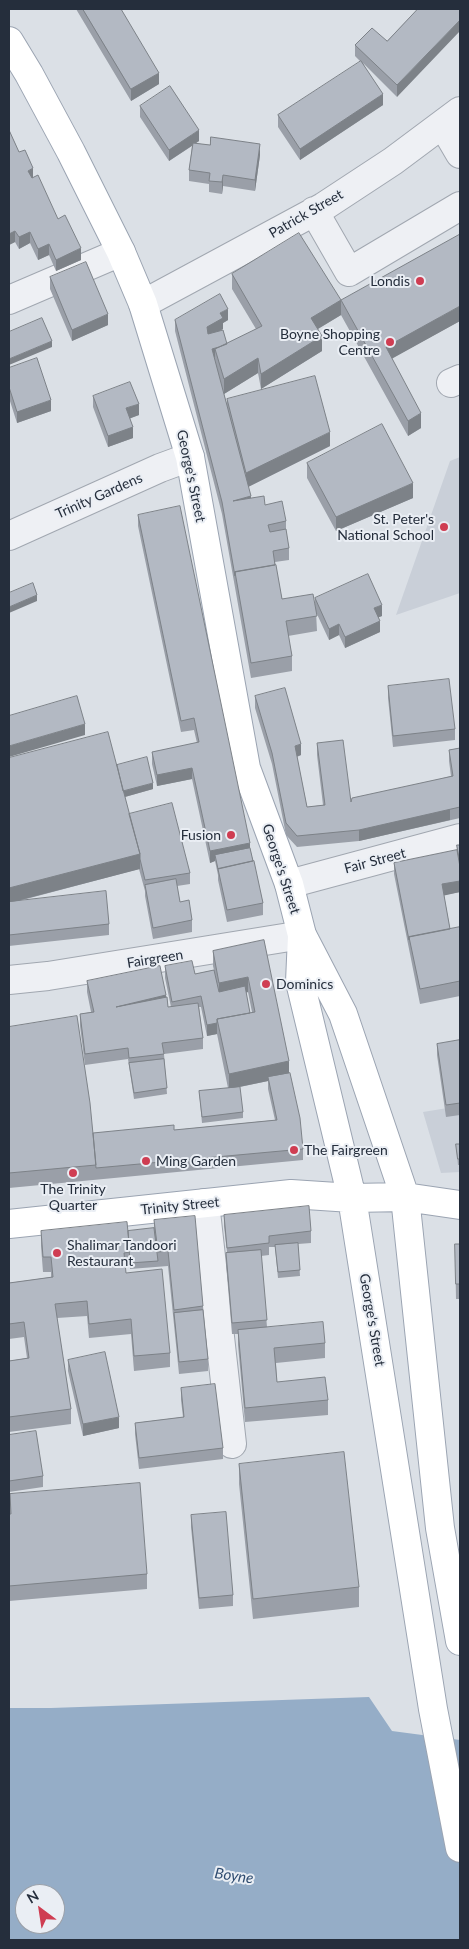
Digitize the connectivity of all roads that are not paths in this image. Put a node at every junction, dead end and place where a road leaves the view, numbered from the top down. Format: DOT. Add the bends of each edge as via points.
graph roads {
  1 [pos="9,42"];
  2 [pos="452,118"];
  3 [pos="460,154"];
  4 [pos="460,206"];
  5 [pos="314,211"];
  6 [pos="121,252"];
  7 [pos="9,300"];
  8 [pos="143,304"];
  9 [pos="190,457"];
  10 [pos="9,536"];
  11 [pos="460,838"];
  12 [pos="289,884"];
  13 [pos="302,935"];
  14 [pos="9,980"];
  15 [pos="405,1197"];
  16 [pos="352,1198"];
  17 [pos="205,1203"];
  18 [pos="460,1205"];
  19 [pos="9,1224"];
  20 [pos="232,1444"];
  21 [pos="460,1641"];
  22 [pos="460,1848"];
  1 -- 6 [label="main road, George's Street" via="39,92"];
  2 -- 3 [label="street"];
  2 -- 5 [label="street, Patrick Street" via="394,161"];
  4 -- 5 [label="street" via="349,272"];
  5 -- 8 [label="street, Patrick Street"];
  6 -- 7 [label="street"];
  6 -- 8 [label="main road, George's Street"];
  8 -- 9 [label="main road, George's Street"];
  9 -- 10 [label="street, Trinity Gardens"];
  9 -- 12 [label="main road, George's Street" via="246,768"];
  11 -- 12 [label="street, Fair Street"];
  12 -- 13 [label="main road, George's Street"];
  13 -- 14 [label="street, Fairgreen"];
  13 -- 15 [label="main road, George's Street" via="343,1014"];
  13 -- 16 [label="main road, George's Street" via="300,982"];
  15 -- 16 [label="main road, Trinity Street"];
  15 -- 18 [label="main road, Trinity Street"];
  15 -- 21 [label="main road, George's Street" via="440,1528"];
  16 -- 17 [label="main road, Trinity Street" via="290,1194"];
  16 -- 22 [label="main road, George's Street" via="433,1709"];
  17 -- 19 [label="main road, Trinity Street"];
  17 -- 20 [label="street"];
}
